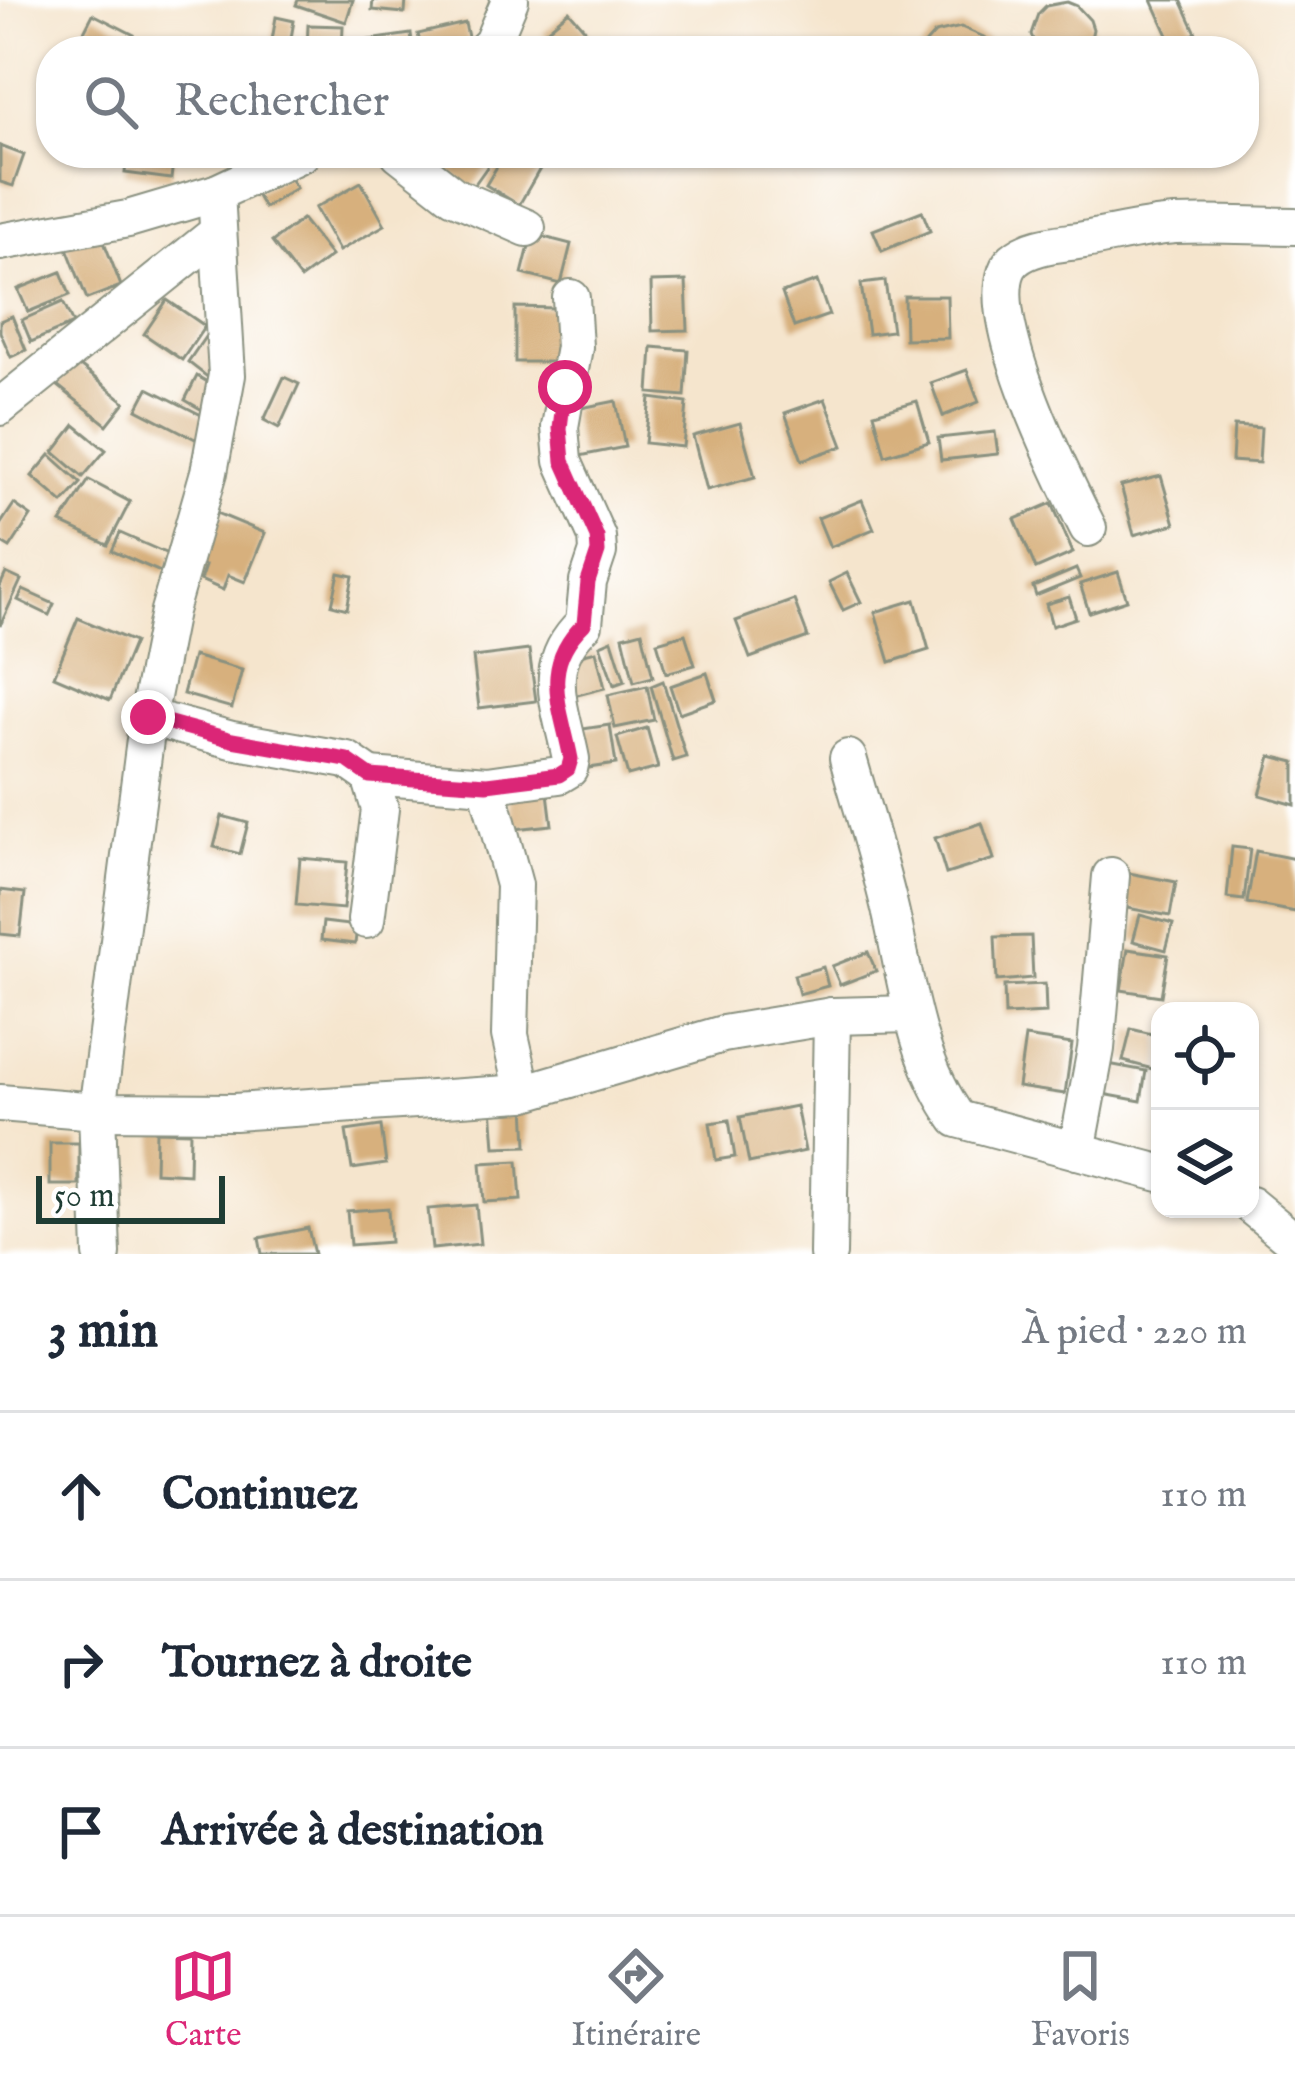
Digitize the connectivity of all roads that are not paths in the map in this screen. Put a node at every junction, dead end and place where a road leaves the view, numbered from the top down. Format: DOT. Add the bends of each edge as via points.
graph roads {
  1 [pos="510,0"];
  2 [pos="494,36"];
  3 [pos="270,168"];
  4 [pos="418,168"];
  5 [pos="216,193"];
  6 [pos="1295,226"];
  7 [pos="527,228"];
  8 [pos="218,232"];
  9 [pos="0,242"];
  10 [pos="571,298"];
  11 [pos="0,407"];
  12 [pos="1088,528"];
  13 [pos="148,717"];
  14 [pos="848,758"];
  15 [pos="370,776"];
  16 [pos="487,784"];
  17 [pos="1111,876"];
  18 [pos="366,920"];
  19 [pos="911,1014"];
  20 [pos="832,1016"];
  21 [pos="523,1093"];
  22 [pos="0,1103"];
  23 [pos="98,1111"];
  24 [pos="1078,1151"];
  25 [pos="1151,1171"];
  26 [pos="1259,1212"];
  27 [pos="1295,1242"];
  28 [pos="102,1254"];
  29 [pos="828,1254"];
  1 -- 2 [label="street"];
  3 -- 5 [label="street"];
  4 -- 7 [label="street" via="454,196"];
  5 -- 8 [label="street"];
  5 -- 9 [label="street"];
  6 -- 12 [label="street" via="1172,225 1038,248 1014,260 1004,275 1007,320 1024,389"];
  8 -- 11 [label="street"];
  8 -- 13 [label="street" via="227,375"];
  10 -- 16 [label="street" via="563,461 598,552 584,624 565,642 554,680 571,759 559,775"];
  13 -- 15 [label="street" via="347,760"];
  13 -- 23 [label="street"];
  14 -- 19 [label="street"];
  15 -- 16 [label="street"];
  15 -- 18 [label="street" via="380,809"];
  16 -- 21 [label="street" via="514,885 509,1035"];
  17 -- 24 [label="street"];
  19 -- 20 [label="street"];
  19 -- 24 [label="street" via="958,1119"];
  20 -- 21 [label="street" via="723,1034"];
  20 -- 29 [label="street"];
  21 -- 23 [label="street" via="234,1112"];
  22 -- 23 [label="street"];
  23 -- 28 [label="street"];
  24 -- 25 [label="street"];
  26 -- 27 [label="street"];
}
